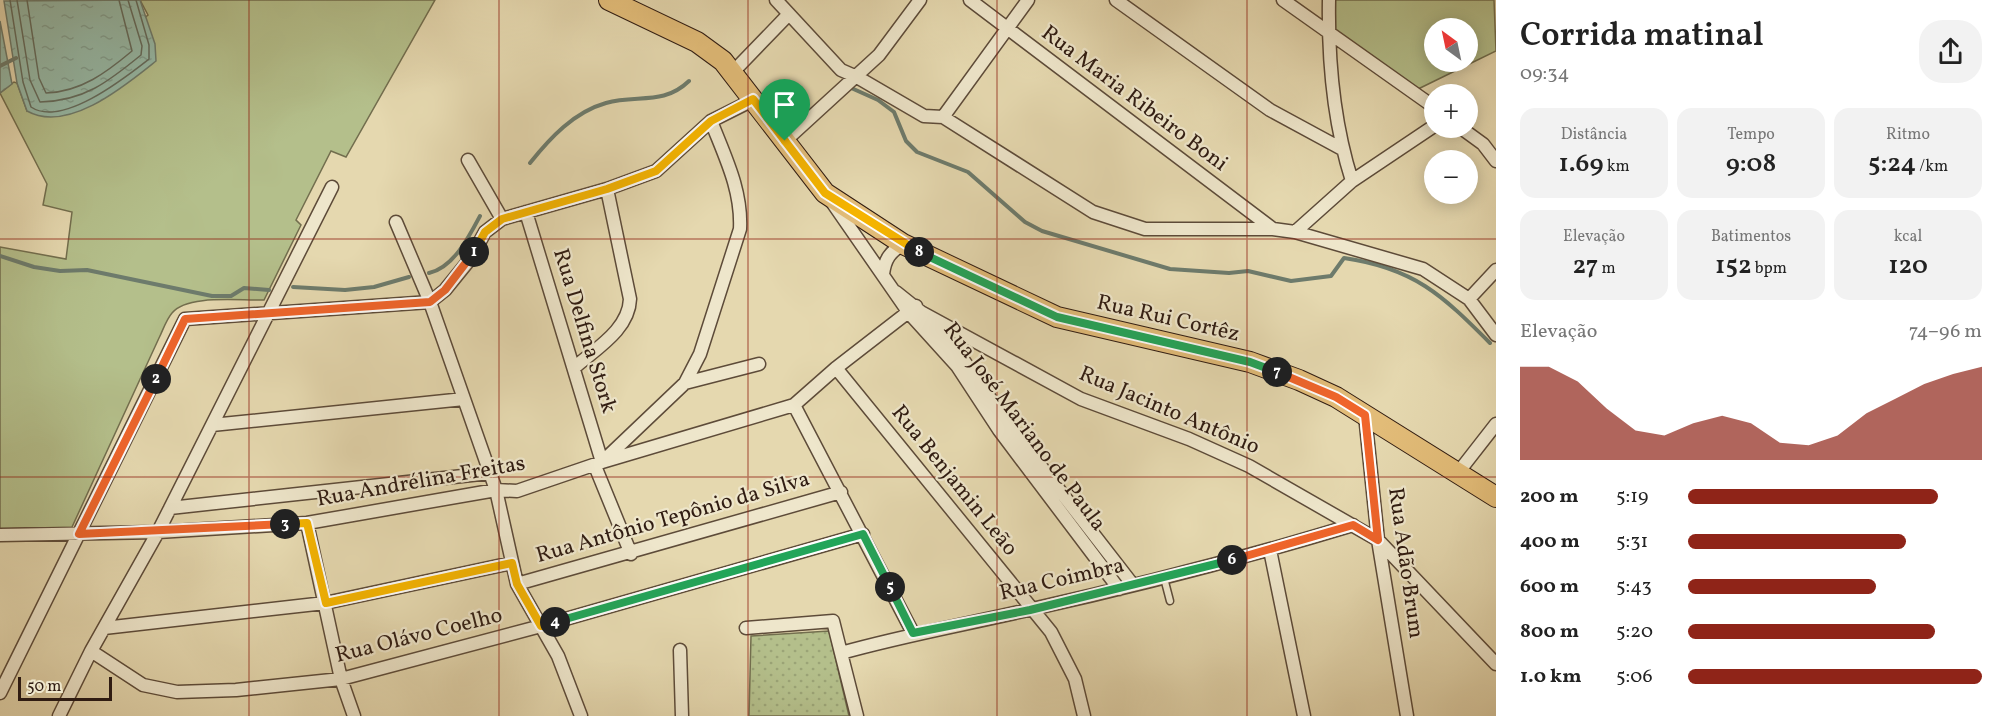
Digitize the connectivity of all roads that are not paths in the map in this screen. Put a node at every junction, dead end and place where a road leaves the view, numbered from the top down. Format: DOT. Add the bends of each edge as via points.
graph roads {
  1 [pos="609,0"];
  2 [pos="776,0"];
  3 [pos="920,0"];
  4 [pos="970,0"];
  5 [pos="1028,0"];
  6 [pos="1116,0"];
  7 [pos="1283,0"];
  8 [pos="1329,0"];
  9 [pos="789,14"];
  10 [pos="1006,30"];
  11 [pos="1328,32"];
  12 [pos="732,73"];
  13 [pos="858,77"];
  14 [pos="753,99"];
  15 [pos="1424,100"];
  16 [pos="943,117"];
  17 [pos="711,121"];
  18 [pos="1424,133"];
  19 [pos="1475,138"];
  20 [pos="785,141"];
  21 [pos="1342,149"];
  22 [pos="468,160"];
  23 [pos="1496,161"];
  24 [pos="1352,181"];
  25 [pos="332,187"];
  26 [pos="607,189"];
  27 [pos="825,193"];
  28 [pos="526,212"];
  29 [pos="502,219"];
  30 [pos="396,222"];
  31 [pos="1273,229"];
  32 [pos="1295,232"];
  33 [pos="903,244"];
  34 [pos="1496,270"];
  35 [pos="882,274"];
  36 [pos="1469,299"];
  37 [pos="430,302"];
  38 [pos="915,310"];
  39 [pos="269,313"];
  40 [pos="1496,335"];
  41 [pos="981,345"];
  42 [pos="759,364"];
  43 [pos="961,364"];
  44 [pos="574,368"];
  45 [pos="836,368"];
  46 [pos="685,383"];
  47 [pos="464,399"];
  48 [pos="794,405"];
  49 [pos="1365,415"];
  50 [pos="1496,424"];
  51 [pos="212,425"];
  52 [pos="599,464"];
  53 [pos="490,473"];
  54 [pos="1457,474"];
  55 [pos="496,490"];
  56 [pos="841,492"];
  57 [pos="1496,497"];
  58 [pos="170,508"];
  59 [pos="1075,520"];
  60 [pos="307,523"];
  61 [pos="1353,525"];
  62 [pos="158,532"];
  63 [pos="79,534"];
  64 [pos="863,534"];
  65 [pos="0,535"];
  66 [pos="1378,540"];
  67 [pos="1270,550"];
  68 [pos="631,554"];
  69 [pos="512,563"];
  70 [pos="1164,578"];
  71 [pos="517,584"];
  72 [pos="1133,585"];
  73 [pos="1119,589"];
  74 [pos="1170,601"];
  75 [pos="326,603"];
  76 [pos="1030,610"];
  77 [pos="541,626"];
  78 [pos="104,628"];
  79 [pos="746,628"];
  80 [pos="913,633"];
  81 [pos="680,650"];
  82 [pos="91,651"];
  83 [pos="841,653"];
  84 [pos="1496,664"];
  85 [pos="341,679"];
  86 [pos="0,693"];
  87 [pos="58,716"];
  88 [pos="354,716"];
  89 [pos="581,716"];
  90 [pos="681,716"];
  91 [pos="857,716"];
  92 [pos="1084,716"];
  93 [pos="1304,716"];
  94 [pos="1407,716"];
  1 -- 12 [label="main road, Rua Rui Cortêz" via="697,42 723,61"];
  2 -- 9 [label="street"];
  3 -- 13 [label="street"];
  4 -- 10 [label="street, Rua Maria Ribeiro Boni"];
  5 -- 10 [label="street"];
  6 -- 21 [label="street" via="1270,110"];
  7 -- 11 [label="street"];
  8 -- 11 [label="street"];
  9 -- 12 [label="street"];
  9 -- 13 [label="street" via="841,70"];
  10 -- 16 [label="street"];
  10 -- 31 [label="street, Rua Maria Ribeiro Boni"];
  11 -- 15 [label="street"];
  11 -- 21 [label="street"];
  12 -- 14 [label="main road, Rua Rui Cortêz"];
  13 -- 16 [label="street" via="924,116"];
  13 -- 20 [label="street"];
  14 -- 17 [label="street"];
  14 -- 20 [label="main road, Rua Rui Cortêz"];
  16 -- 31 [label="street" via="1093,213 1145,229"];
  17 -- 26 [label="street" via="656,171"];
  17 -- 46 [label="street" via="737,188 740,229 700,354"];
  18 -- 24 [label="street"];
  19 -- 23 [label="street"];
  20 -- 27 [label="main road, Rua Rui Cortêz"];
  21 -- 24 [label="street"];
  22 -- 29 [label="street"];
  24 -- 32 [label="street"];
  25 -- 39 [label="street"];
  26 -- 28 [label="street"];
  26 -- 44 [label="street" via="630,309 621,326"];
  27 -- 33 [label="main road, Rua Rui Cortêz"];
  27 -- 35 [label="street, Rua Jacinto Antônio"];
  28 -- 29 [label="street"];
  28 -- 44 [label="street, Rua Delfina Stork"];
  29 -- 37 [label="street" via="485,232 471,258"];
  30 -- 37 [label="street"];
  31 -- 32 [label="street"];
  32 -- 36 [label="street" via="1423,269"];
  33 -- 35 [label="street" via="891,252"];
  33 -- 49 [label="main road, Rua Rui Cortêz" via="1057,317 1250,362 1336,397"];
  34 -- 36 [label="street"];
  35 -- 38 [label="street, Rua Jacinto Antônio"];
  36 -- 40 [label="street"];
  37 -- 39 [label="street"];
  37 -- 47 [label="street"];
  38 -- 41 [label="street, Rua Jacinto Antônio"];
  38 -- 43 [label="street, Rua José Mariano de Paula"];
  38 -- 45 [label="street, Rua Andrélina Freitas"];
  39 -- 51 [label="street"];
  39 -- 63 [label="street" via="185,319"];
  41 -- 43 [label="street"];
  41 -- 61 [label="street, Rua Jacinto Antônio" via="1081,399 1249,466"];
  42 -- 46 [label="street"];
  43 -- 59 [label="street, Rua José Mariano de Paula"];
  44 -- 52 [label="street, Rua Delfina Stork"];
  45 -- 48 [label="street, Rua Andrélina Freitas"];
  45 -- 76 [label="street, Rua Benjamin Leão"];
  46 -- 52 [label="street"];
  47 -- 51 [label="street"];
  47 -- 53 [label="street"];
  48 -- 52 [label="street, Rua Andrélina Freitas"];
  48 -- 56 [label="street"];
  49 -- 54 [label="main road, Rua Rui Cortêz"];
  49 -- 66 [label="street, Rua Adão Brum"];
  50 -- 54 [label="street"];
  51 -- 58 [label="street"];
  52 -- 55 [label="street, Rua Andrélina Freitas" via="517,491"];
  52 -- 68 [label="street"];
  53 -- 55 [label="street"];
  53 -- 58 [label="street, Rua Andrélina Freitas"];
  54 -- 57 [label="main road, Rua Rui Cortêz"];
  55 -- 60 [label="street, Rua Andrélina Freitas"];
  55 -- 69 [label="street"];
  56 -- 64 [label="street"];
  56 -- 68 [label="street, Rua Antônio Tepônio da Silva"];
  58 -- 62 [label="street"];
  59 -- 72 [label="street, Rua José Mariano de Paula"];
  59 -- 73 [label="street, Rua José Mariano de Paula"];
  60 -- 62 [label="street, Rua Andrélina Freitas"];
  60 -- 75 [label="street"];
  61 -- 66 [label="street, Rua Jacinto Antônio"];
  61 -- 67 [label="street, Rua Coimbra"];
  62 -- 63 [label="street, Rua Andrélina Freitas"];
  62 -- 78 [label="street"];
  63 -- 65 [label="street, Rua Andrélina Freitas"];
  63 -- 86 [label="street"];
  64 -- 77 [label="street, Rua Olávo Coelho"];
  64 -- 80 [label="street"];
  66 -- 84 [label="street, Rua Jacinto Antônio"];
  66 -- 94 [label="street, Rua Adão Brum"];
  67 -- 70 [label="street, Rua Coimbra"];
  67 -- 93 [label="street"];
  68 -- 71 [label="street, Rua Antônio Tepônio da Silva"];
  69 -- 71 [label="street"];
  69 -- 75 [label="street"];
  70 -- 72 [label="street, Rua Coimbra"];
  70 -- 74 [label="lane"];
  71 -- 77 [label="street"];
  72 -- 73 [label="street, Rua Coimbra"];
  73 -- 76 [label="street, Rua Coimbra"];
  75 -- 78 [label="street"];
  75 -- 85 [label="street"];
  76 -- 80 [label="street, Rua Coimbra"];
  76 -- 92 [label="street, Rua Benjamin Leão" via="1063,650"];
  77 -- 85 [label="street, Rua Olávo Coelho"];
  77 -- 89 [label="street" via="558,656"];
  78 -- 82 [label="street"];
  79 -- 83 [label="street" via="833,621"];
  80 -- 83 [label="street, Rua Coimbra"];
  81 -- 90 [label="street"];
  82 -- 85 [label="street, Rua Olávo Coelho" via="143,685 177,692"];
  82 -- 87 [label="street"];
  83 -- 91 [label="street"];
  85 -- 88 [label="street"];
}
